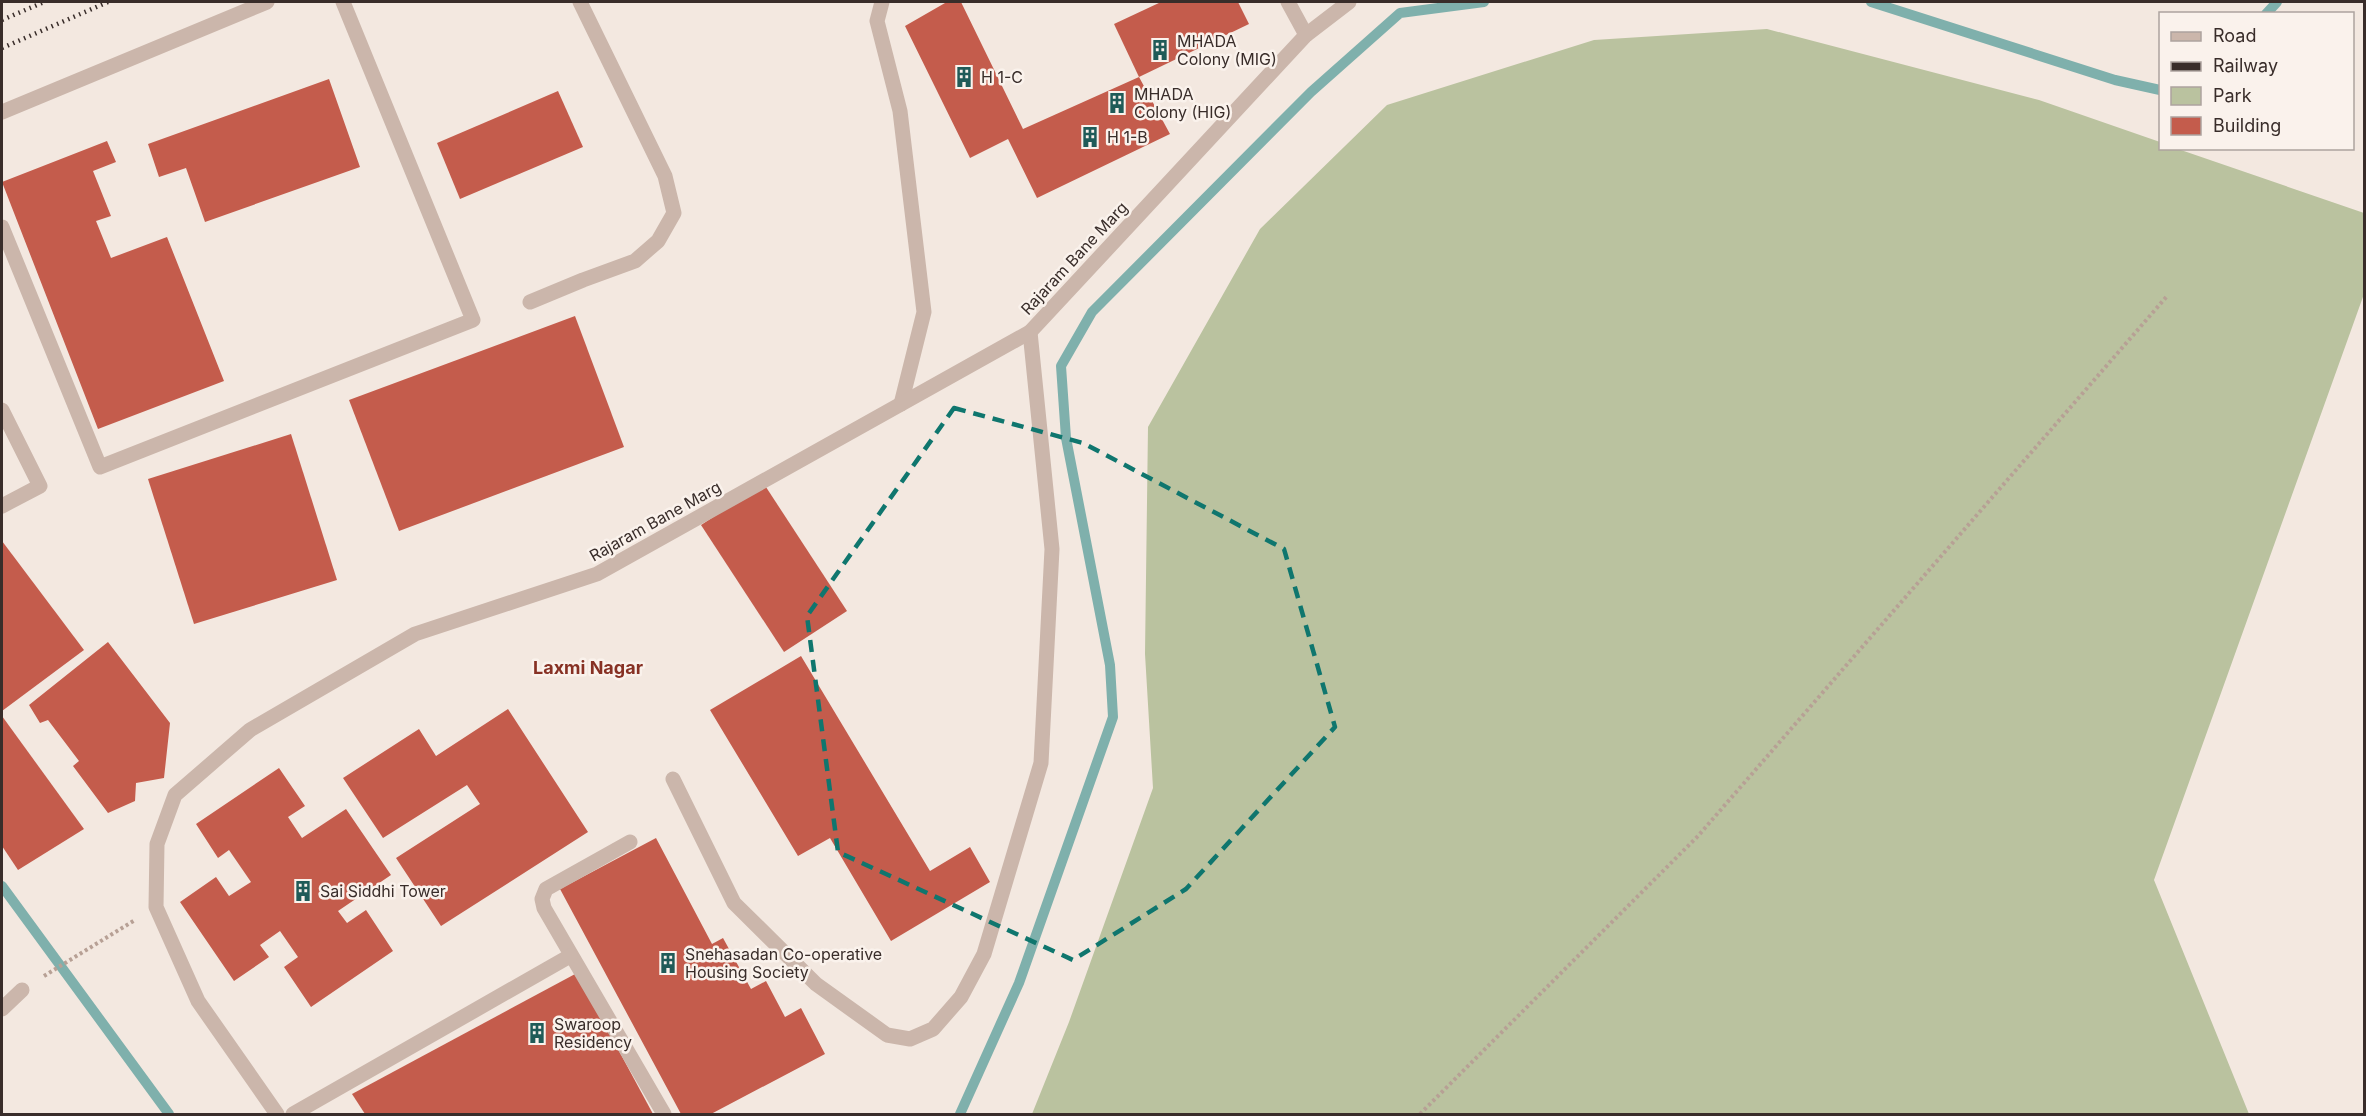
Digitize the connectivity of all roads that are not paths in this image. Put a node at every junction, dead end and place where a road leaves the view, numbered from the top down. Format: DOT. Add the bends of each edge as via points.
graph roads {
  1 [pos="267,2"];
  2 [pos="343,2"];
  3 [pos="580,2"];
  4 [pos="882,2"];
  5 [pos="1288,2"];
  6 [pos="1348,2"];
  7 [pos="1306,35"];
  8 [pos="2,112"];
  9 [pos="2,227"];
  10 [pos="530,302"];
  11 [pos="1030,332"];
  12 [pos="901,404"];
  13 [pos="2,410"];
  14 [pos="2,506"];
  15 [pos="673,779"];
  16 [pos="630,842"];
  17 [pos="570,956"];
  18 [pos="22,990"];
  19 [pos="2,1009"];
  20 [pos="277,1114"];
  21 [pos="293,1114"];
  22 [pos="663,1114"];
  1 -- 8 [label="street"];
  2 -- 9 [label="street" via="473,321 100,467"];
  3 -- 10 [label="street" via="665,176 674,213 658,241 635,261"];
  4 -- 12 [label="street" via="877,21 900,111 924,312"];
  5 -- 7 [label="street"];
  6 -- 7 [label="street, Rajaram Bane Marg"];
  7 -- 11 [label="street, Rajaram Bane Marg"];
  11 -- 12 [label="street, Rajaram Bane Marg"];
  11 -- 15 [label="street" via="1052,549 1041,763 984,954 961,997 933,1029 910,1039 887,1035 816,984 734,903"];
  12 -- 20 [label="street, Rajaram Bane Marg" via="597,574 415,634 250,730 175,795 157,844 156,907 198,1001"];
  13 -- 14 [label="street" via="40,486"];
  16 -- 17 [label="street" via="546,889 544,908"];
  17 -- 21 [label="street"];
  17 -- 22 [label="street"];
  18 -- 19 [label="street"];
}
